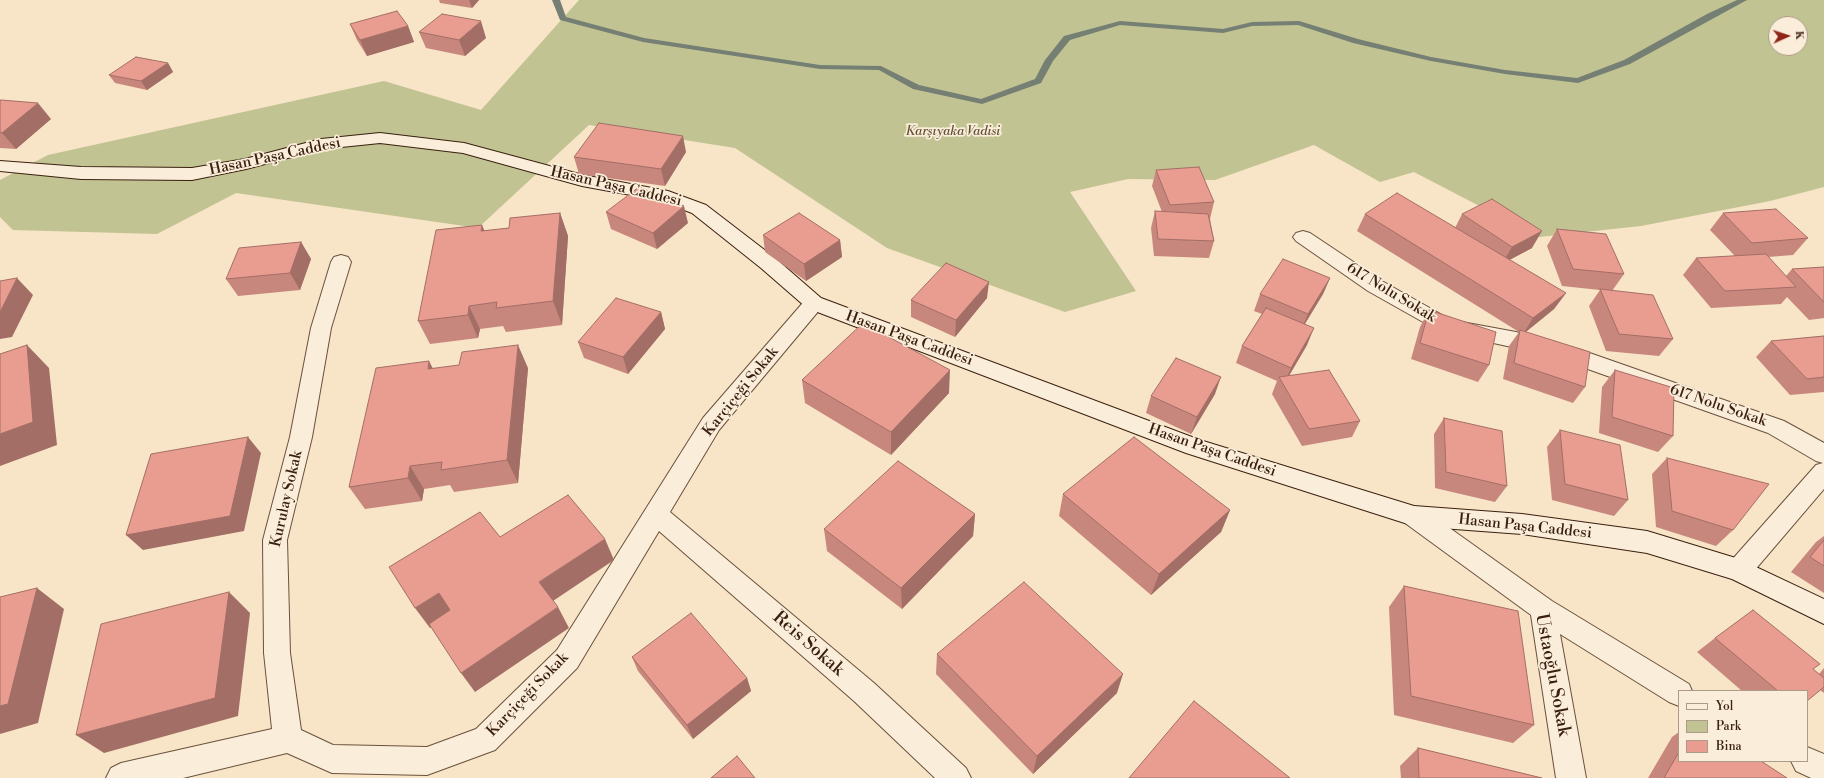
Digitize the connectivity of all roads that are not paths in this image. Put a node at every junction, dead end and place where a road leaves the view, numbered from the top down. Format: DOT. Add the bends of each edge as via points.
graph roads {
  1 [pos="0,166"];
  2 [pos="1303,237"];
  3 [pos="341,262"];
  4 [pos="814,304"];
  5 [pos="1824,454"];
  6 [pos="1824,472"];
  7 [pos="656,514"];
  8 [pos="1414,516"];
  9 [pos="1739,570"];
  10 [pos="1543,609"];
  11 [pos="1824,612"];
  12 [pos="1678,692"];
  13 [pos="288,739"];
  14 [pos="1808,762"];
  15 [pos="1824,769"];
  16 [pos="121,778"];
  17 [pos="956,778"];
  18 [pos="1571,778"];
  1 -- 4 [label="street, Hasan Paşa Caddesi" via="81,173 192,174 246,164 321,144 380,138 464,148 582,180 662,195 699,209 768,263"];
  2 -- 5 [label="street, 617 Nolu Sokak" via="1375,286 1446,326 1516,340 1573,356 1776,427"];
  3 -- 13 [label="street, Kurulay Sokak" via="321,328 301,437 275,540 277,653"];
  4 -- 7 [label="street, Karçiçeği Sokak" via="711,424"];
  4 -- 8 [label="street, Hasan Paşa Caddesi" via="1194,447"];
  6 -- 9 [label="street"];
  7 -- 13 [label="street, Karçiçeği Sokak" via="567,659 485,740 427,761 332,759"];
  7 -- 17 [label="street, Reis Sokak" via="864,692"];
  8 -- 9 [label="street, Hasan Paşa Caddesi" via="1522,524 1647,542"];
  8 -- 10 [label="street, Ustaoğlu Sokak"];
  9 -- 11 [label="street, Hasan Paşa Caddesi"];
  10 -- 12 [label="street"];
  10 -- 18 [label="street, Ustaoğlu Sokak"];
  13 -- 16 [label="street"];
  14 -- 15 [label="street"];
}
